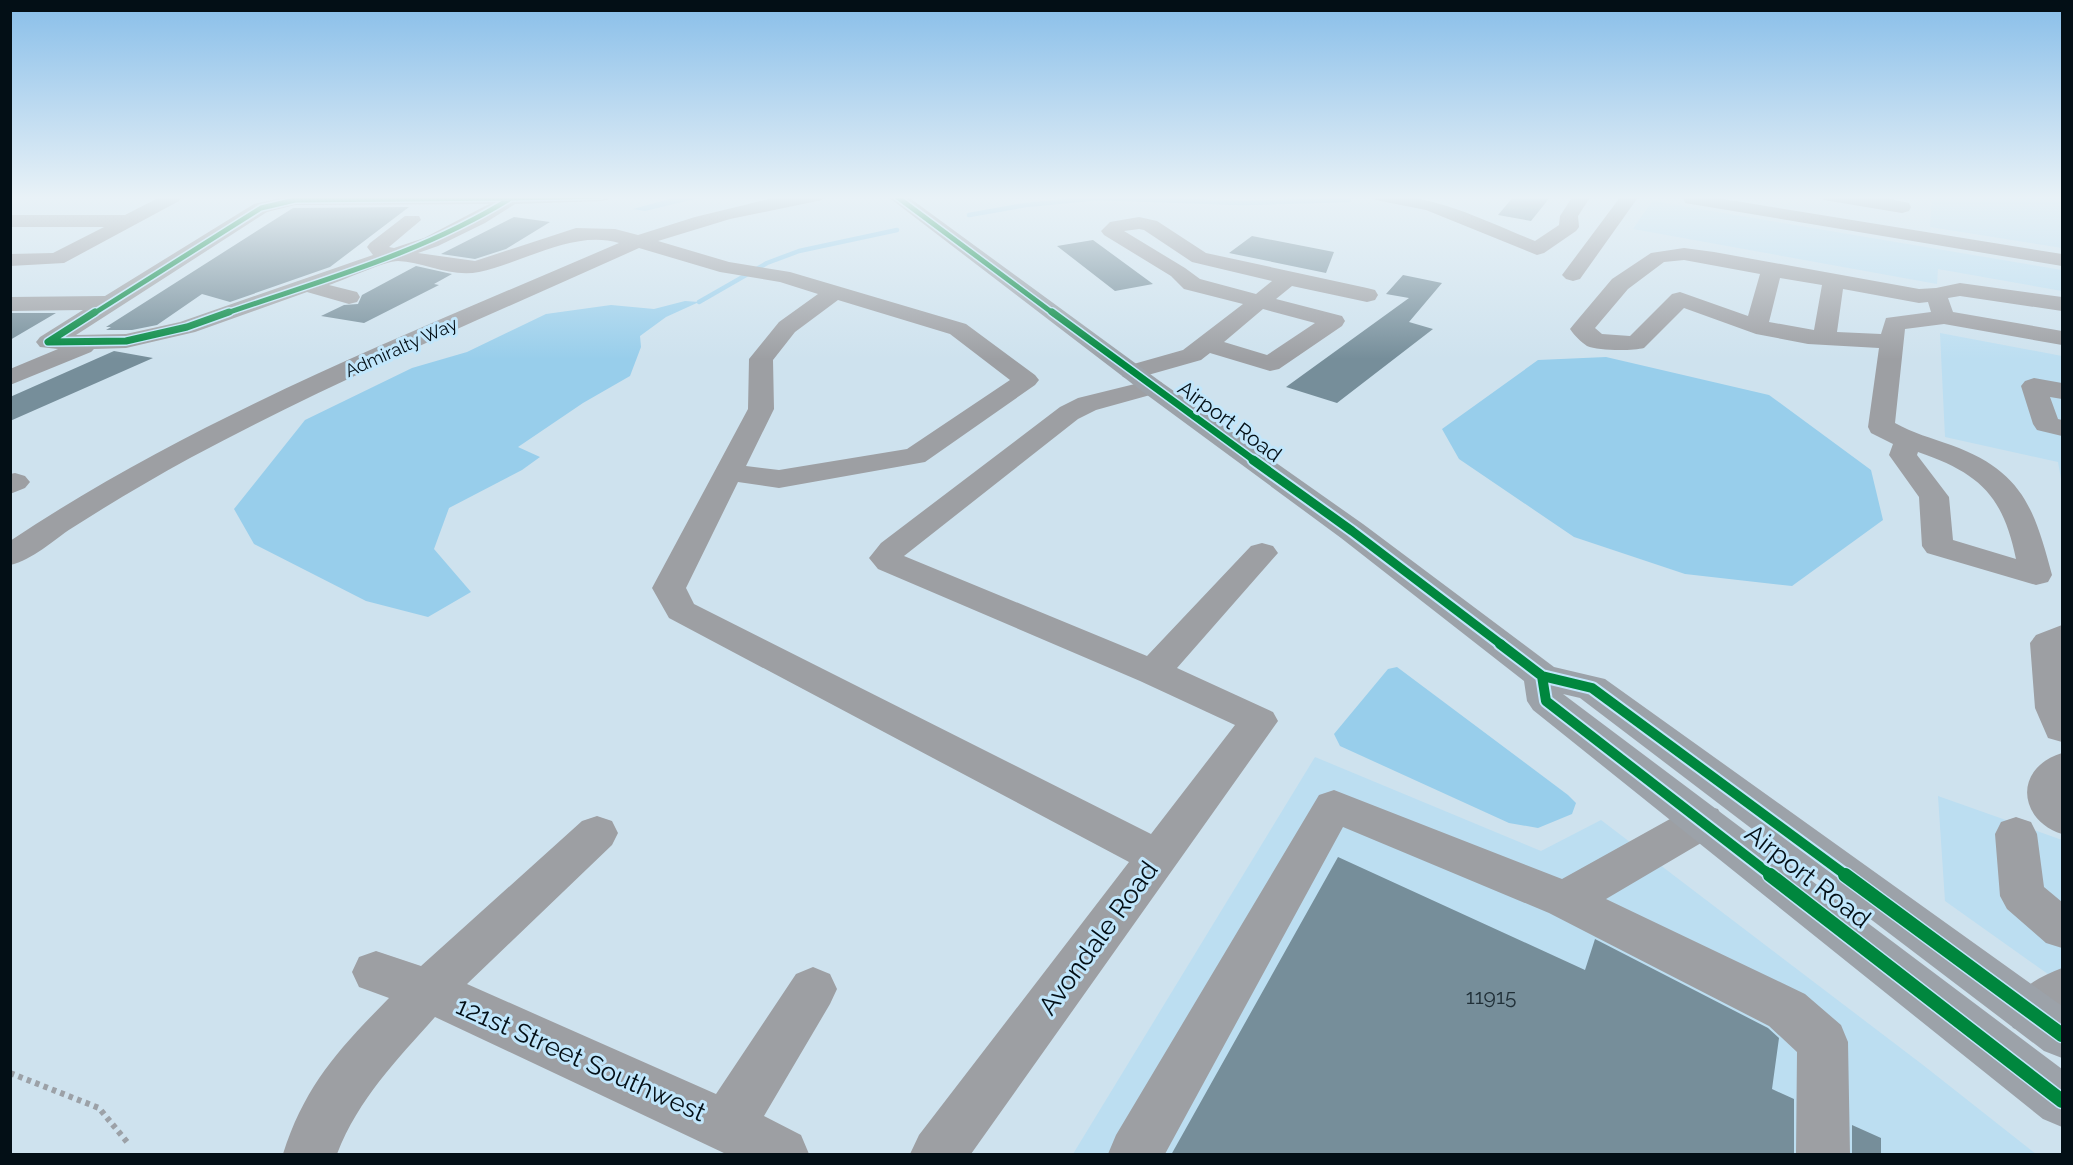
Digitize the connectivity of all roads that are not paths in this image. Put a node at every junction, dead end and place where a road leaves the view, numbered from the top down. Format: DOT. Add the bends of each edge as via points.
graph roads {
  1 [pos="73,250"];
  2 [pos="192,250"];
  3 [pos="379,250"];
  4 [pos="404,250"];
  5 [pos="529,250"];
  6 [pos="619,250"];
  7 [pos="662,250"];
  8 [pos="969,250"];
  9 [pos="1143,250"];
  10 [pos="1188,250"];
  11 [pos="1591,250"];
  12 [pos="2028,250"];
  13 [pos="397,253"];
  14 [pos="1199,258"];
  15 [pos="10,260"];
  16 [pos="2062,260"];
  17 [pos="356,267"];
  18 [pos="1772,270"];
  19 [pos="1178,272"];
  20 [pos="1573,275"];
  21 [pos="390,276"];
  22 [pos="1288,279"];
  23 [pos="1695,279"];
  24 [pos="1624,281"];
  25 [pos="1833,281"];
  26 [pos="305,285"];
  27 [pos="835,292"];
  28 [pos="1367,295"];
  29 [pos="349,297"];
  30 [pos="2030,299"];
  31 [pos="1260,302"];
  32 [pos="107,303"];
  33 [pos="10,304"];
  34 [pos="2062,304"];
  35 [pos="1940,306"];
  36 [pos="1756,327"];
  37 [pos="2021,331"];
  38 [pos="1824,338"];
  39 [pos="2062,338"];
  40 [pos="48,342"];
  41 [pos="1892,342"];
  42 [pos="92,343"];
  43 [pos="1207,344"];
  44 [pos="10,359"];
  45 [pos="10,378"];
  46 [pos="1142,379"];
  47 [pos="2062,391"];
  48 [pos="2057,430"];
  49 [pos="1908,441"];
  50 [pos="729,472"];
  51 [pos="779,479"];
  52 [pos="704,521"];
  53 [pos="1262,553"];
  54 [pos="10,556"];
  55 [pos="2062,636"];
  56 [pos="1153,672"];
  57 [pos="1542,676"];
  58 [pos="2062,728"];
  59 [pos="2062,768"];
  60 [pos="2062,818"];
  61 [pos="1703,821"];
  62 [pos="597,833"];
  63 [pos="2016,834"];
  64 [pos="1158,856"];
  65 [pos="1565,900"];
  66 [pos="2062,929"];
  67 [pos="376,972"];
  68 [pos="813,989"];
  69 [pos="428,990"];
  70 [pos="2052,1012"];
  71 [pos="2062,1101"];
  72 [pos="727,1126"];
  73 [pos="310,1155"];
  74 [pos="782,1155"];
  75 [pos="938,1155"];
  76 [pos="1135,1155"];
  77 [pos="1823,1155"];
  1 -- 15 [label="street" via="57,259"];
  2 -- 32 [label="street"];
  3 -- 13 [label="street"];
  4 -- 13 [label="street"];
  5 -- 13 [label="street" via="475,267 434,263"];
  6 -- 54 [label="street, Admiralty Way" via="255,413 125,481"];
  7 -- 27 [label="street" via="727,268 783,276"];
  8 -- 46 [label="main road, Airport Road"];
  9 -- 19 [label="street"];
  10 -- 14 [label="street"];
  11 -- 20 [label="street"];
  12 -- 16 [label="street"];
  13 -- 17 [label="street"];
  14 -- 19 [label="street"];
  14 -- 22 [label="street"];
  17 -- 21 [label="street"];
  17 -- 26 [label="street"];
  18 -- 23 [label="street"];
  18 -- 25 [label="street"];
  18 -- 36 [label="street"];
  19 -- 31 [label="street" via="1192,285"];
  22 -- 28 [label="street"];
  22 -- 31 [label="street"];
  23 -- 24 [label="street" via="1652,290"];
  23 -- 24 [label="street" via="1682,254 1664,255"];
  23 -- 24 [label="street" via="1636,343 1596,341 1582,329"];
  23 -- 36 [label="street"];
  25 -- 35 [label="street" via="1919,296"];
  25 -- 38 [label="street"];
  26 -- 29 [label="street"];
  26 -- 42 [label="street" via="156,336"];
  27 -- 50 [label="street" via="787,327 761,359 760,409"];
  27 -- 51 [label="street" via="958,329 1026,380 915,456"];
  30 -- 34 [label="street"];
  30 -- 35 [label="street" via="1960,290"];
  30 -- 37 [label="street"];
  31 -- 43 [label="street"];
  31 -- 43 [label="street" via="1340,316 1261,371"];
  32 -- 33 [label="street"];
  32 -- 40 [label="street"];
  35 -- 37 [label="street"];
  35 -- 41 [label="street" via="1894,323"];
  36 -- 38 [label="street"];
  37 -- 39 [label="street"];
  38 -- 41 [label="street"];
  40 -- 42 [label="street"];
  40 -- 44 [label="street"];
  41 -- 49 [label="street" via="1881,427"];
  42 -- 45 [label="street"];
  43 -- 46 [label="street"];
  46 -- 56 [label="street" via="1069,413 885,558"];
  46 -- 57 [label="main road, Airport Road" via="1352,531"];
  47 -- 48 [label="street" via="2034,386"];
  49 -- 49 [label="street" via="1903,455 1934,497 1938,546 2036,575 2020,516 1999,484 1934,447"];
  50 -- 51 [label="street"];
  50 -- 52 [label="street"];
  51 -- 52 [label="street"];
  52 -- 64 [label="street" via="669,588 681,611"];
  53 -- 56 [label="street"];
  55 -- 58 [label="street" via="2048,643 2054,708"];
  56 -- 64 [label="street, Avondale Road" via="1259,721"];
  57 -- 61 [label="main road, Airport Road" via="1546,700"];
  57 -- 70 [label="main road, Airport Road" via="1592,688"];
  59 -- 60 [label="street" via="2048,780 2050,804"];
  61 -- 65 [label="street"];
  61 -- 71 [label="main road, Airport Road"];
  62 -- 69 [label="street"];
  63 -- 66 [label="street" via="2023,896"];
  64 -- 75 [label="street, Avondale Road"];
  65 -- 76 [label="street" via="1334,806"];
  65 -- 77 [label="street" via="1787,1010 1823,1042"];
  67 -- 69 [label="street, 121st Street Southwest"];
  68 -- 72 [label="street"];
  69 -- 72 [label="street, 121st Street Southwest"];
  69 -- 73 [label="street" via="356,1068 327,1111"];
  72 -- 74 [label="street, 121st Street Southwest"];
}
